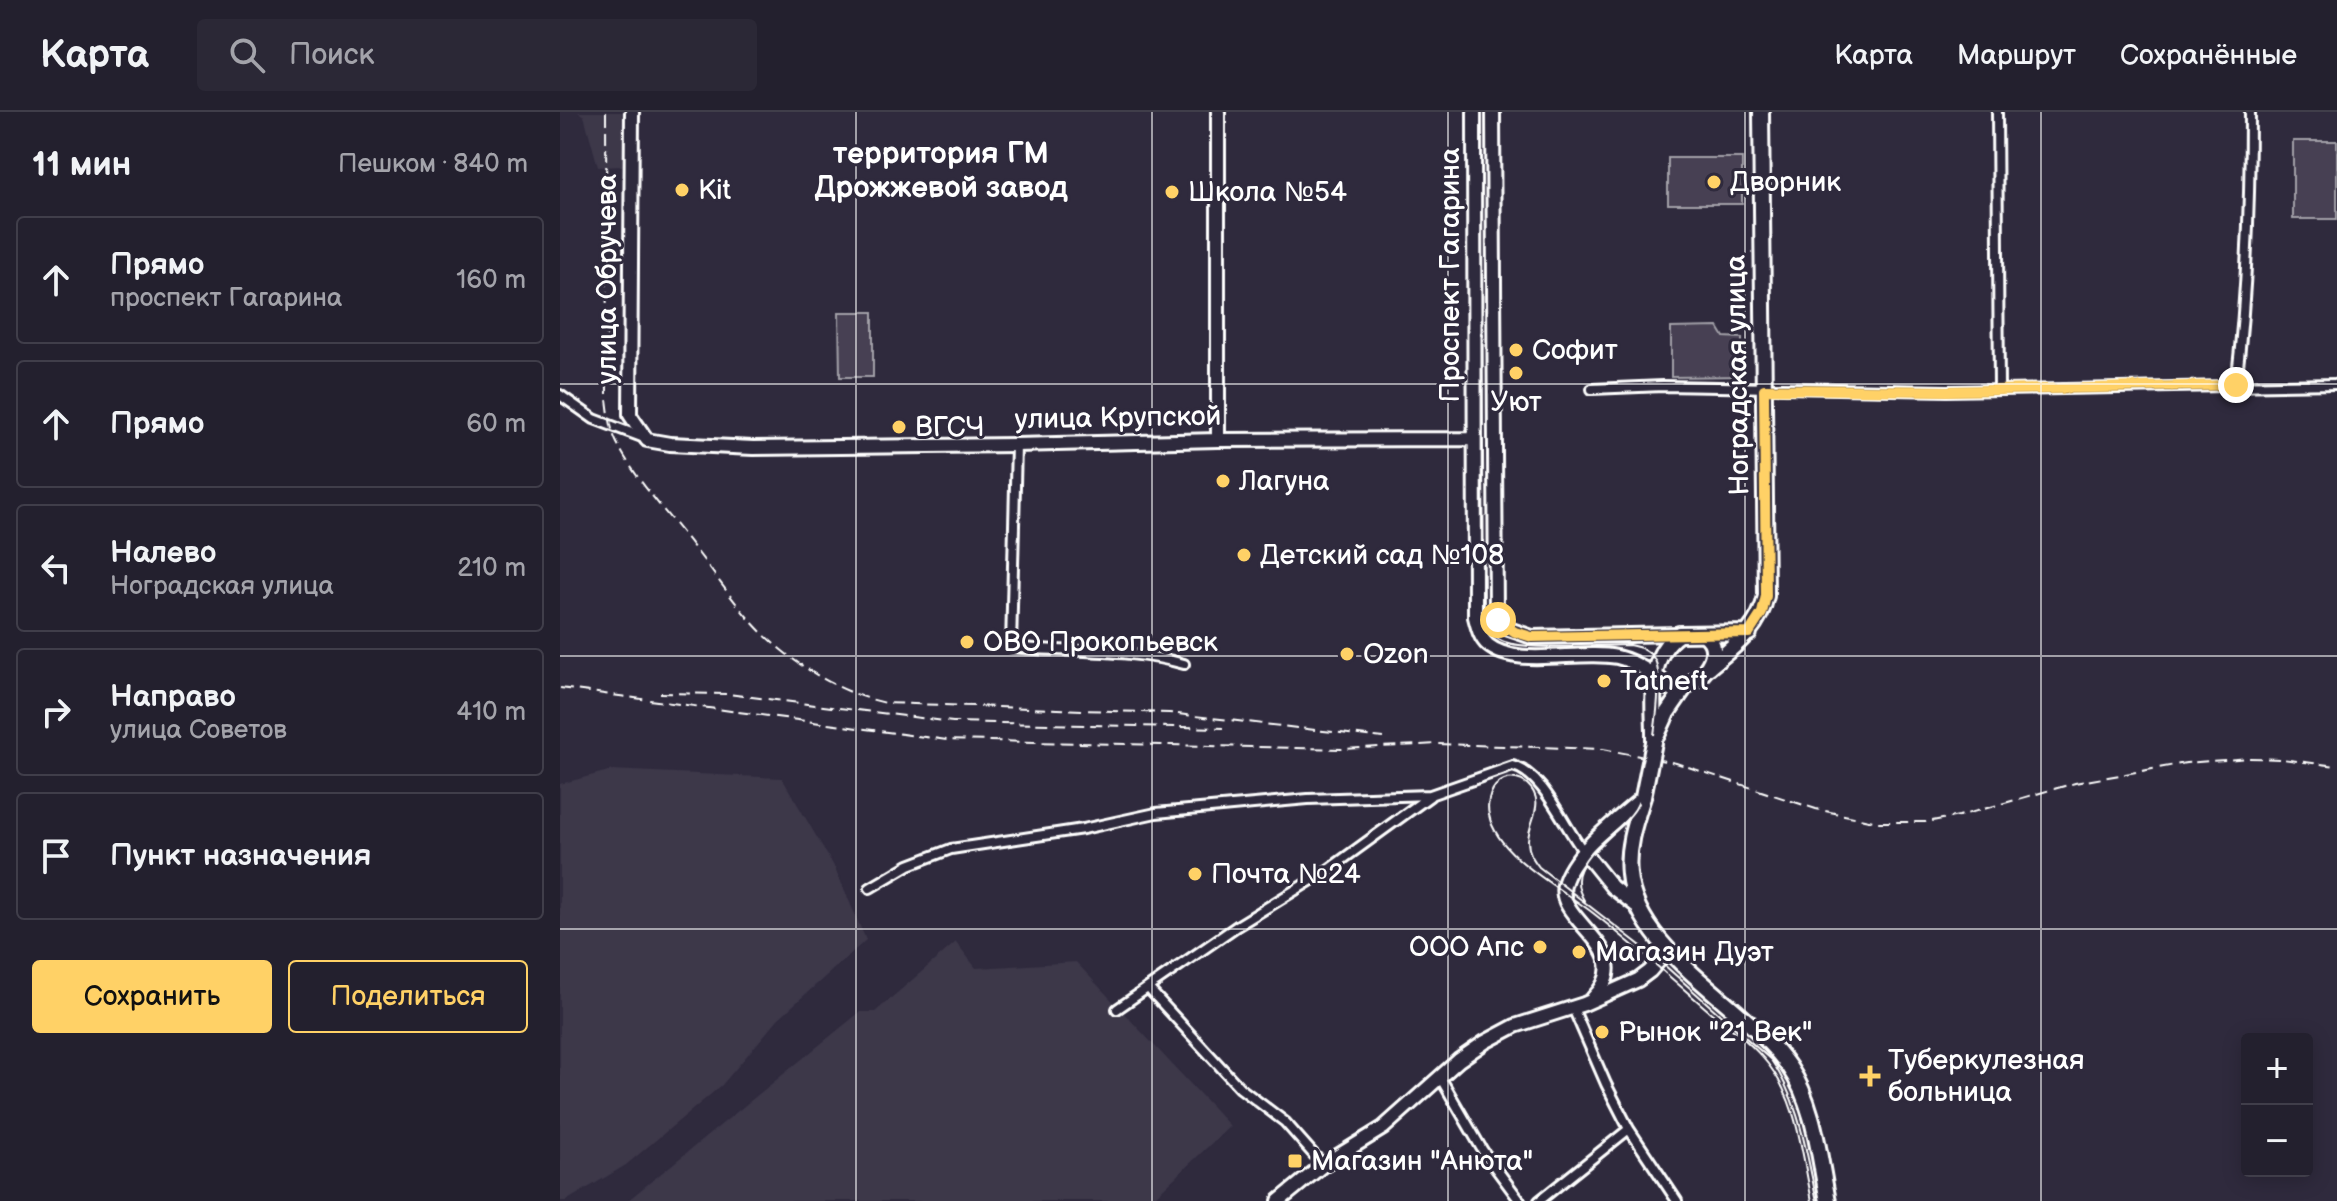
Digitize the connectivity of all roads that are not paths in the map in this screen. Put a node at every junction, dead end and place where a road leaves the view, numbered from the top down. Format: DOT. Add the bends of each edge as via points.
graph roads {
  1 [pos="632,112"];
  2 [pos="1218,112"];
  3 [pos="1474,112"];
  4 [pos="1493,112"];
  5 [pos="1761,112"];
  6 [pos="1997,112"];
  7 [pos="2250,112"];
  8 [pos="2337,384"];
  9 [pos="2236,385"];
  10 [pos="1592,389"];
  11 [pos="1764,389"];
  12 [pos="1999,390"];
  13 [pos="560,395"];
  14 [pos="630,415"];
  15 [pos="611,428"];
  16 [pos="1474,439"];
  17 [pos="1494,439"];
  18 [pos="647,440"];
  19 [pos="1218,440"];
  20 [pos="1016,445"];
  21 [pos="1749,633"];
  22 [pos="1679,634"];
  23 [pos="1704,634"];
  24 [pos="1184,664"];
  25 [pos="1708,668"];
  26 [pos="1655,675"];
  27 [pos="1685,687"];
  28 [pos="1654,742"];
  29 [pos="1430,795"];
  30 [pos="1643,797"];
  31 [pos="1584,852"];
  32 [pos="870,888"];
  33 [pos="1638,907"];
  34 [pos="1668,950"];
  35 [pos="1148,988"];
  36 [pos="1588,1003"];
  37 [pos="1573,1008"];
  38 [pos="1117,1009"];
  39 [pos="1440,1077"];
  40 [pos="1629,1129"];
  41 [pos="1323,1165"];
  42 [pos="1279,1201"];
  43 [pos="1520,1201"];
  44 [pos="1539,1201"];
  45 [pos="1677,1201"];
  46 [pos="1828,1201"];
  1 -- 14 [label="main road, улица Обручева"];
  2 -- 19 [label="main road"];
  3 -- 16 [label="main road, Проспект Гагарина"];
  4 -- 17 [label="main road, Проспект Гагарина"];
  5 -- 11 [label="main road, Ноградская улица"];
  6 -- 12 [label="street"];
  7 -- 9 [label="street" via="2245,306"];
  8 -- 9 [label="street"];
  9 -- 12 [label="street"];
  10 -- 11 [label="street"];
  11 -- 12 [label="street"];
  11 -- 21 [label="main road, Ноградская улица" via="1766,596"];
  13 -- 15 [label="street"];
  14 -- 15 [label="street"];
  14 -- 18 [label="main road, улица Обручева"];
  15 -- 18 [label="street"];
  16 -- 17 [label="street, улица Крупской"];
  16 -- 19 [label="main road, улица Крупской"];
  16 -- 26 [label="main road, Проспект Гагарина" via="1475,617 1486,643 1503,653 1525,656 1618,657"];
  17 -- 22 [label="main road, Проспект Гагарина" via="1495,611 1501,623 1532,637"];
  18 -- 20 [label="main road, улица Крупской" via="748,448"];
  19 -- 20 [label="main road, улица Крупской"];
  20 -- 24 [label="street" via="1011,647 1153,655"];
  21 -- 23 [label="main road"];
  21 -- 25 [label="main road"];
  22 -- 23 [label="main road"];
  22 -- 26 [label="main road" via="1657,659"];
  23 -- 25 [label="main road" via="1714,649"];
  25 -- 27 [label="main road"];
  26 -- 27 [label="main road" via="1668,687"];
  26 -- 28 [label="main road"];
  27 -- 28 [label="main road"];
  28 -- 30 [label="main road, bridge"];
  29 -- 31 [label="street" via="1506,767 1524,769 1538,781"];
  29 -- 32 [label="street" via="1308,799 1156,813 951,849"];
  29 -- 35 [label="street" via="1328,870"];
  30 -- 31 [label="main road"];
  30 -- 33 [label="main road" via="1628,866"];
  31 -- 33 [label="main road" via="1612,887"];
  31 -- 36 [label="main road" via="1563,889 1606,959 1606,980"];
  33 -- 34 [label="main road"];
  34 -- 36 [label="main road" via="1638,980"];
  34 -- 46 [label="main road" via="1775,1048 1792,1071 1814,1129"];
  35 -- 38 [label="street"];
  35 -- 41 [label="street" via="1240,1088 1285,1122"];
  36 -- 37 [label="main road"];
  37 -- 39 [label="main road" via="1515,1026"];
  37 -- 40 [label="street"];
  39 -- 41 [label="main road" via="1383,1128"];
  39 -- 43 [label="street"];
  40 -- 44 [label="street"];
  40 -- 45 [label="street"];
  41 -- 42 [label="main road"];
}
